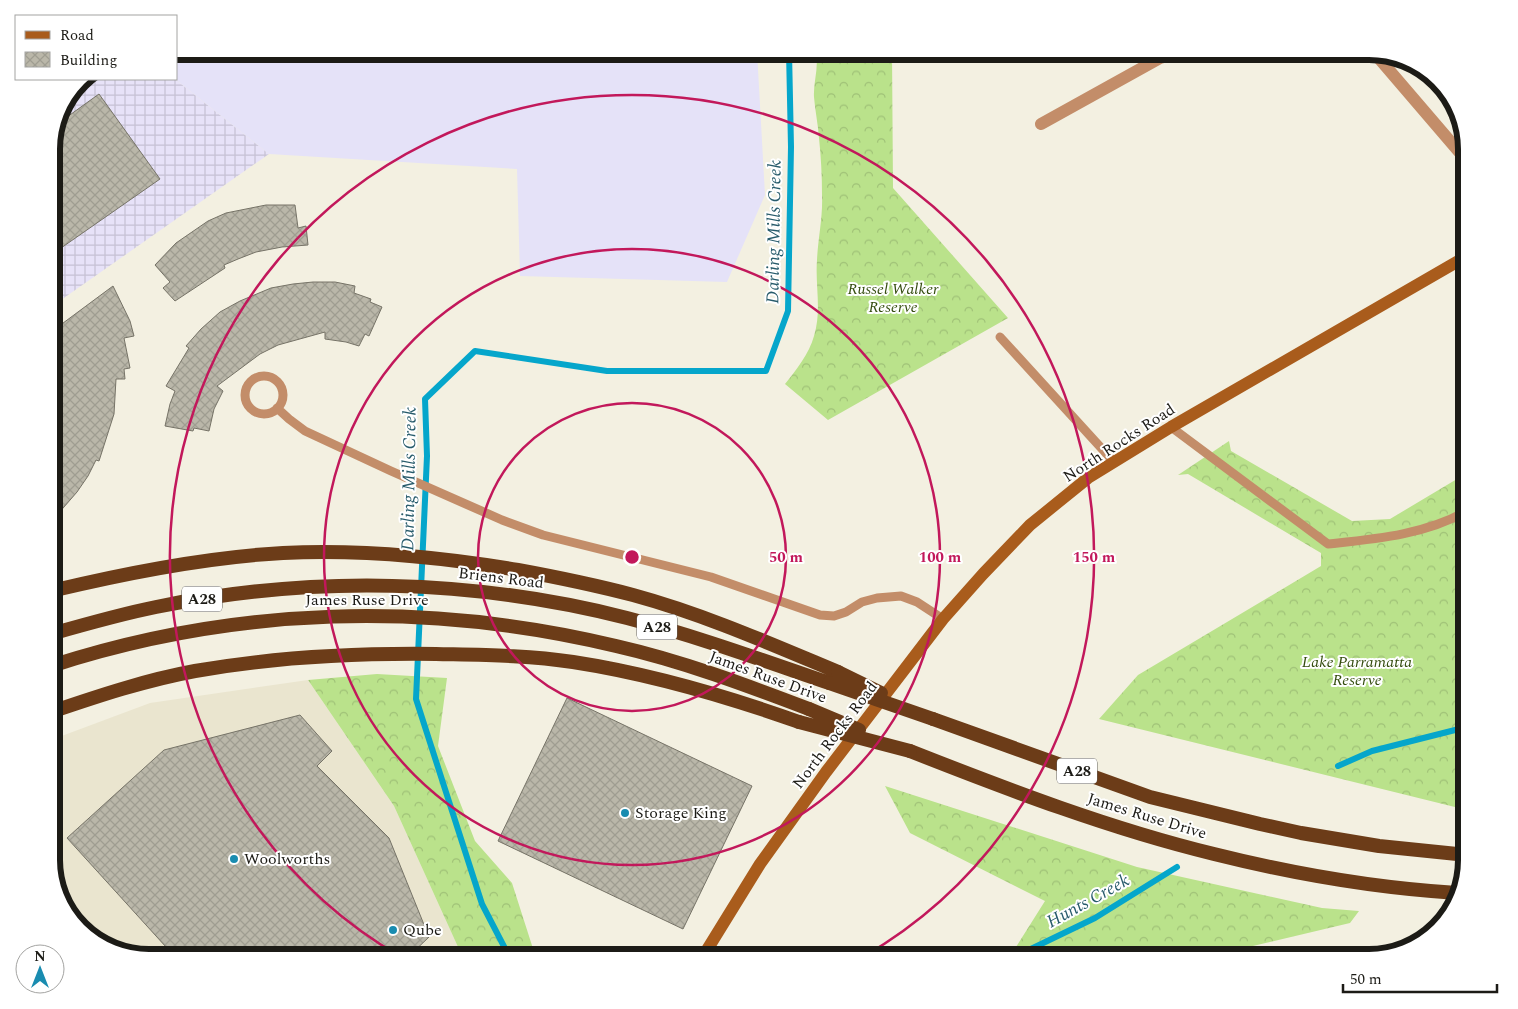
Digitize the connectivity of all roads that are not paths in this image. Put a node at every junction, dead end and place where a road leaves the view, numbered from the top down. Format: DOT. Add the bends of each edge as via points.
graph roads {
  1 [pos="1156,60"];
  2 [pos="1381,61"];
  3 [pos="1040,124"];
  4 [pos="1458,150"];
  5 [pos="1458,261"];
  6 [pos="1000,337"];
  7 [pos="277,408"];
  8 [pos="1171,427"];
  9 [pos="1114,462"];
  10 [pos="1458,516"];
  11 [pos="60,590"];
  12 [pos="943,619"];
  13 [pos="60,632"];
  14 [pos="60,664"];
  15 [pos="60,709"];
  16 [pos="933,719"];
  17 [pos="910,751"];
  18 [pos="1458,854"];
  19 [pos="1452,892"];
  20 [pos="708,949"];
  1 -- 3 [label="street"];
  2 -- 4 [label="street"];
  5 -- 8 [label="main road, North Rocks Road"];
  6 -- 9 [label="lane"];
  7 -- 7 [label="lane" via="268,413 250,408 245,397 251,381 262,376 278,383 282,400"];
  7 -- 12 [label="lane" via="305,431 502,520 543,535 710,577 820,615 834,616 862,602 901,596 918,602"];
  8 -- 9 [label="main road, North Rocks Road"];
  8 -- 10 [label="lane" via="1328,544 1385,538"];
  9 -- 12 [label="main road, North Rocks Road" via="1088,478 1030,525"];
  11 -- 16 [label="highway, bridge" via="107,578 282,553 357,552 481,564 634,595 706,618 838,672"];
  12 -- 20 [label="main road, North Rocks Road" via="760,864"];
  13 -- 16 [label="highway, Briens Road / A28, bridge" via="118,615 266,590 355,585 479,591 627,618 698,638"];
  14 -- 17 [label="highway, James Ruse Drive / A28, bridge" via="142,640 289,618 415,616 477,622 545,631 645,653 740,683"];
  15 -- 17 [label="highway, bridge" via="194,672 249,663 351,655 475,654 572,662 642,675"];
  16 -- 18 [label="highway, James Ruse Drive / A28" via="1160,799 1301,833 1379,846"];
  17 -- 19 [label="highway, James Ruse Drive / A28" via="1074,812 1215,854 1317,876"];
}
